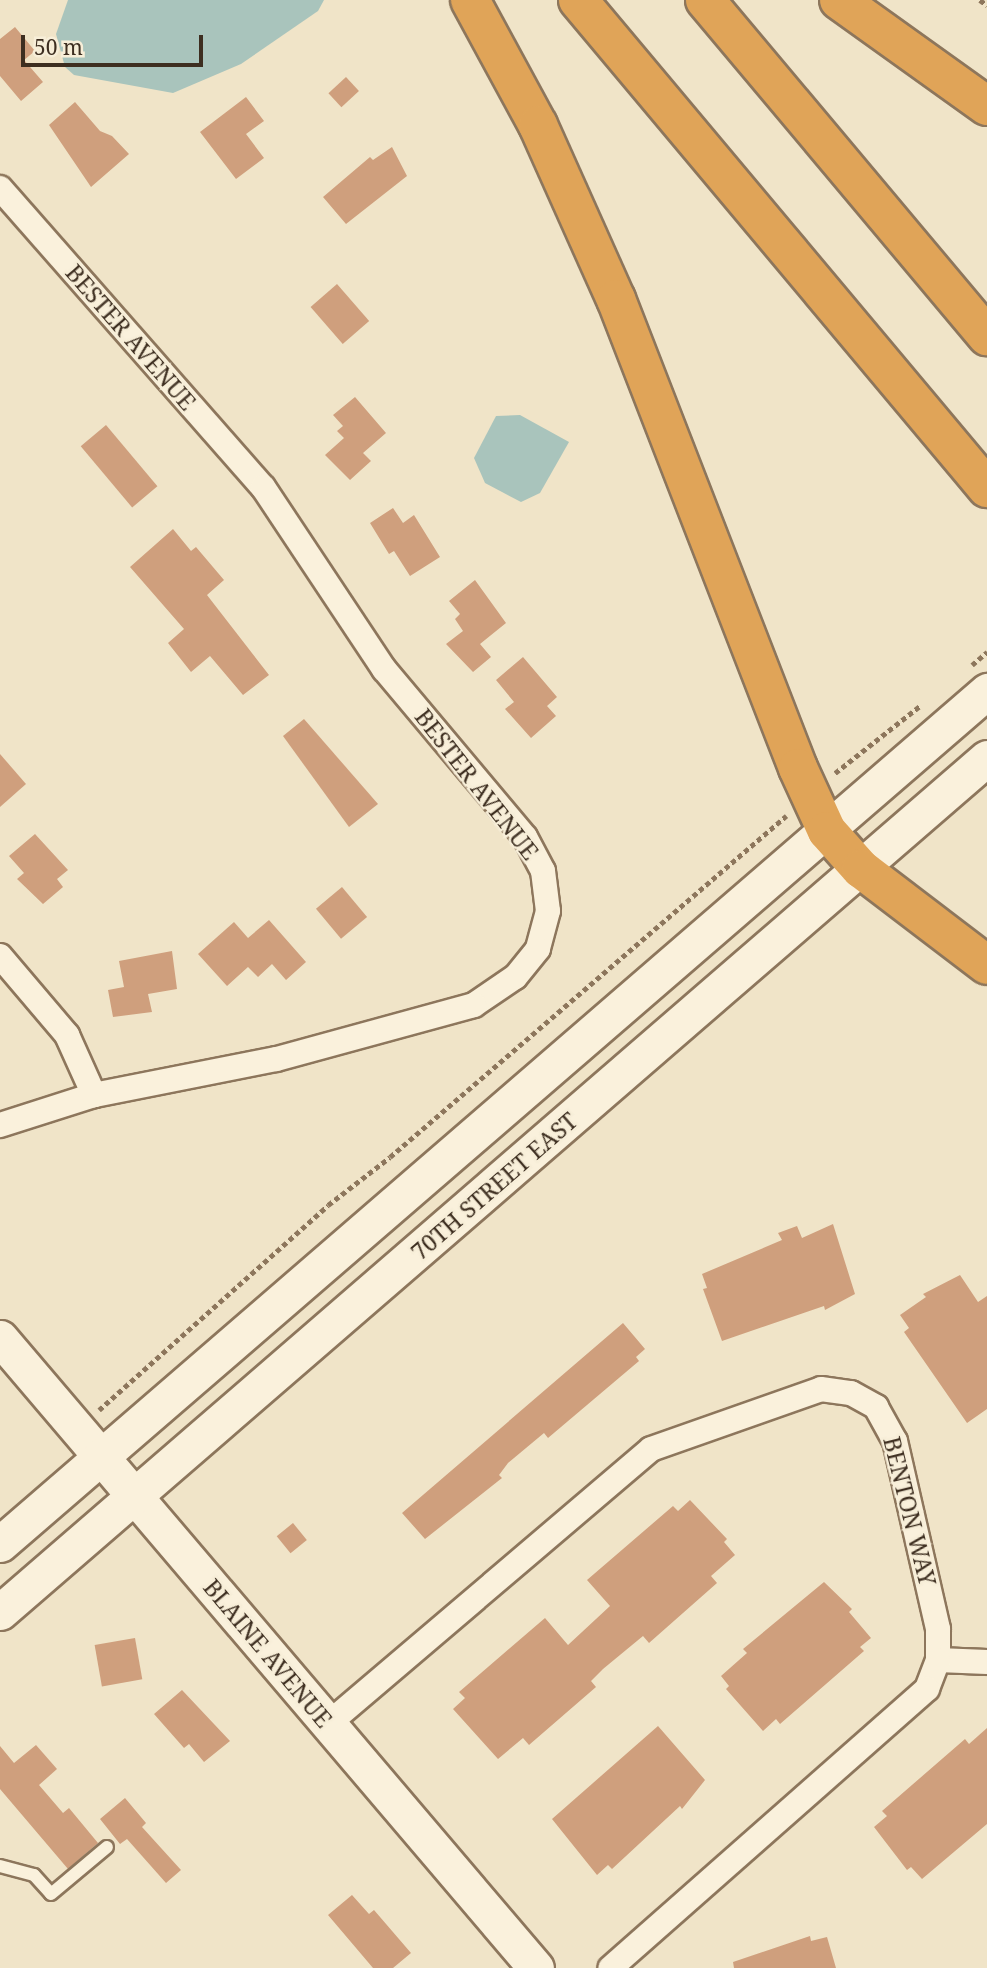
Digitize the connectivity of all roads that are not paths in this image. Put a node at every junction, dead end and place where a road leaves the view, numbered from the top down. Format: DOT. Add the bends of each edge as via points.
graph roads {
  1 [pos="470,0"];
  2 [pos="578,0"];
  3 [pos="705,0"];
  4 [pos="839,0"];
  5 [pos="987,106"];
  6 [pos="0,188"];
  7 [pos="987,336"];
  8 [pos="987,488"];
  9 [pos="986,692"];
  10 [pos="987,758"];
  11 [pos="827,831"];
  12 [pos="861,869"];
  13 [pos="0,956"];
  14 [pos="987,965"];
  15 [pos="94,1096"];
  16 [pos="0,1125"];
  17 [pos="0,1338"];
  18 [pos="90,1444"];
  19 [pos="134,1496"];
  20 [pos="0,1544"];
  21 [pos="0,1612"];
  22 [pos="938,1660"];
  23 [pos="987,1662"];
  24 [pos="328,1724"];
  25 [pos="107,1847"];
  26 [pos="0,1866"];
  27 [pos="536,1968"];
  28 [pos="610,1968"];
  1 -- 11 [label="highway" via="538,125 611,288"];
  2 -- 8 [label="highway"];
  3 -- 7 [label="highway"];
  4 -- 5 [label="highway"];
  6 -- 15 [label="street, BESTER AVENUE" via="263,487 384,668 525,837 543,871 548,911 538,949 515,977 474,1005 276,1059"];
  9 -- 11 [label="main road"];
  10 -- 12 [label="main road, 70TH STREET EAST"];
  11 -- 12 [label="highway"];
  11 -- 18 [label="main road"];
  12 -- 14 [label="highway"];
  12 -- 19 [label="main road, 70TH STREET EAST"];
  13 -- 15 [label="street" via="67,1035"];
  15 -- 16 [label="street, BESTER AVENUE"];
  17 -- 18 [label="main road, BLAINE AVENUE"];
  18 -- 19 [label="main road, BLAINE AVENUE"];
  18 -- 20 [label="main road"];
  19 -- 21 [label="main road, 70TH STREET EAST"];
  19 -- 24 [label="main road, BLAINE AVENUE"];
  22 -- 23 [label="street"];
  22 -- 24 [label="street, BENTON WAY" via="938,1629 891,1428 864,1399 821,1389 651,1449"];
  22 -- 28 [label="street, BENTON WAY" via="927,1689 913,1705"];
  24 -- 27 [label="main road, BLAINE AVENUE"];
  25 -- 26 [label="lane" via="51,1894 34,1875"];
}
